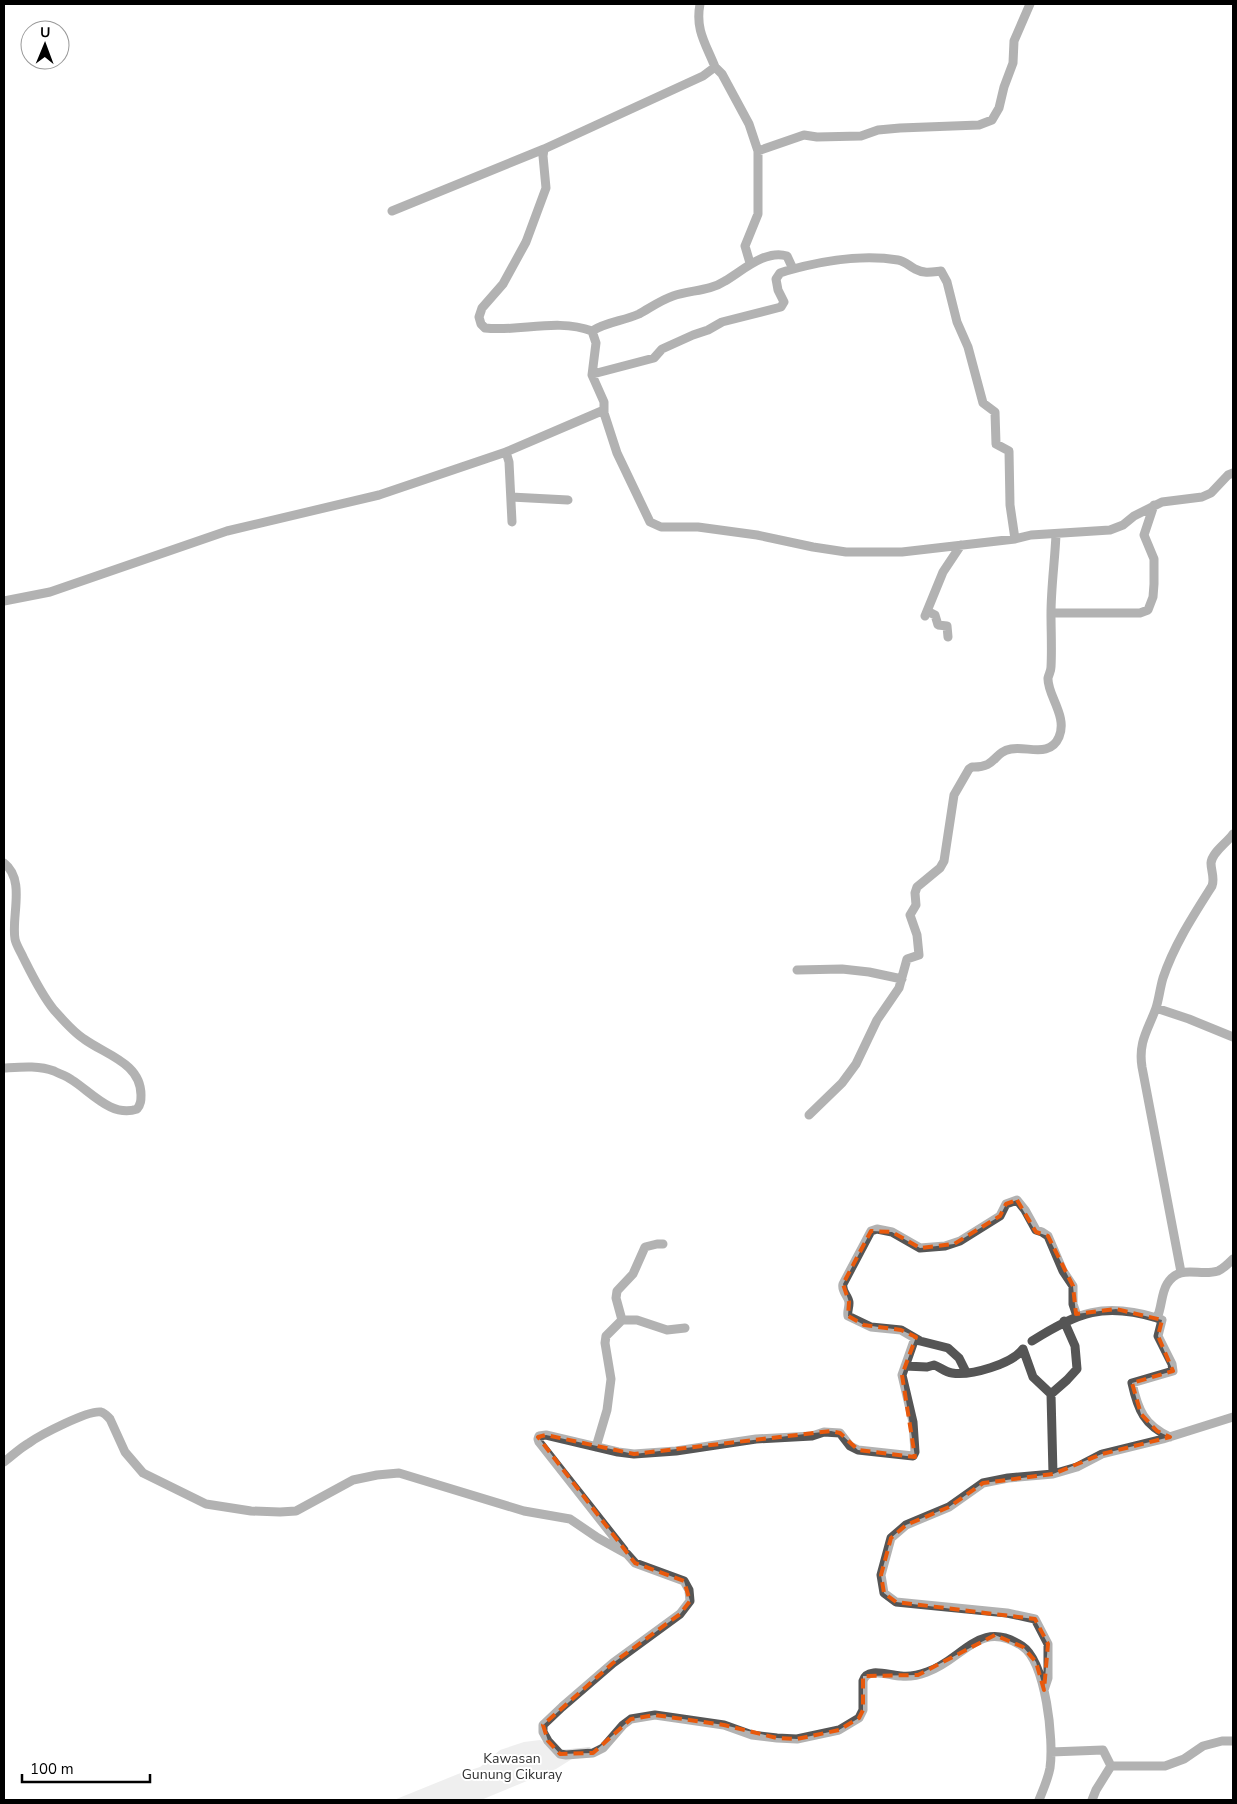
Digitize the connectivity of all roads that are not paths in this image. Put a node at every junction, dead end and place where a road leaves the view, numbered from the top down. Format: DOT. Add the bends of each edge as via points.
graph roads {
  1 [pos="700,4"];
  2 [pos="1030,4"];
  3 [pos="715,67"];
  4 [pos="544,149"];
  5 [pos="758,151"];
  6 [pos="392,211"];
  7 [pos="750,263"];
  8 [pos="792,269"];
  9 [pos="592,331"];
  10 [pos="594,374"];
  11 [pos="604,410"];
  12 [pos="506,452"];
  13 [pos="1233,473"];
  14 [pos="511,497"];
  15 [pos="568,500"];
  16 [pos="1154,506"];
  17 [pos="512,522"];
  18 [pos="1056,534"];
  19 [pos="1016,539"];
  20 [pos="961,545"];
  21 [pos="4,601"];
  22 [pos="1051,613"];
  23 [pos="948,637"];
  24 [pos="1233,834"];
  25 [pos="4,863"];
  26 [pos="797,970"];
  27 [pos="902,979"];
  28 [pos="1156,1008"];
  29 [pos="1233,1038"];
  30 [pos="4,1068"];
  31 [pos="809,1115"];
  32 [pos="663,1244"];
  33 [pos="1233,1259"];
  34 [pos="1181,1272"];
  35 [pos="1077,1316"];
  36 [pos="1157,1318"];
  37 [pos="622,1320"];
  38 [pos="1064,1321"];
  39 [pos="685,1328"];
  40 [pos="915,1338"];
  41 [pos="1032,1341"];
  42 [pos="905,1366"];
  43 [pos="966,1372"];
  44 [pos="1051,1394"];
  45 [pos="1233,1417"];
  46 [pos="1170,1437"];
  47 [pos="596,1447"];
  48 [pos="4,1462"];
  49 [pos="1053,1474"];
  50 [pos="627,1554"];
  51 [pos="1044,1690"];
  52 [pos="1233,1740"];
  53 [pos="1051,1752"];
  54 [pos="1111,1766"];
  55 [pos="1039,1800"];
  56 [pos="1092,1800"];
  1 -- 3 [label="street" via="701,36"];
  2 -- 5 [label="street" via="1014,41 1012,63 1000,108 992,120 979,125 878,130 862,136 804,135"];
  3 -- 4 [label="street" via="703,76"];
  3 -- 5 [label="street" via="749,124"];
  4 -- 6 [label="street"];
  4 -- 9 [label="street" via="546,188 526,242 503,284 482,308 479,317 485,328 546,325"];
  5 -- 7 [label="street" via="758,214 745,246"];
  7 -- 8 [label="street" via="784,254"];
  7 -- 9 [label="street" via="725,282 674,296"];
  8 -- 10 [label="street" via="780,273 776,279 784,302 781,307 722,322 662,349 654,358"];
  8 -- 19 [label="street" via="834,261 885,259 901,260 924,272 943,272 983,403 995,412 996,444 1009,451 1010,505"];
  9 -- 10 [label="street" via="596,343"];
  10 -- 11 [label="street"];
  11 -- 12 [label="street"];
  11 -- 20 [label="street" via="617,453 635,494 650,522 660,527 698,527 846,552 902,552"];
  12 -- 14 [label="street"];
  12 -- 21 [label="street" via="379,495 227,531 50,592"];
  13 -- 16 [label="street" via="1202,497"];
  14 -- 15 [label="street"];
  14 -- 17 [label="street"];
  16 -- 18 [label="street" via="1110,530"];
  16 -- 22 [label="street" via="1144,535 1154,559 1153,597 1148,610"];
  18 -- 19 [label="street"];
  18 -- 22 [label="street"];
  19 -- 20 [label="street"];
  20 -- 23 [label="street" via="943,572 926,613 935,615 938,625 947,626"];
  22 -- 27 [label="street" via="1048,678 1060,716 1060,735 1049,748 1010,749 990,764 969,770 954,795 944,861 916,890 916,905 910,915 919,955 908,957"];
  24 -- 28 [label="street" via="1213,857 1212,886 1178,941 1163,978"];
  25 -- 30 [label="street" via="13,872 15,884 15,940 43,996 82,1038 123,1061 135,1073 141,1087 141,1100 137,1109 116,1110 52,1070"];
  26 -- 27 [label="street" via="842,969"];
  27 -- 31 [label="street" via="848,1075"];
  28 -- 29 [label="street"];
  28 -- 34 [label="street" via="1145,1030 1140,1059"];
  32 -- 37 [label="street" via="645,1248 633,1274 617,1290"];
  33 -- 34 [label="street" via="1218,1271"];
  34 -- 36 [label="street" via="1165,1289"];
  35 -- 36 [label="street" via="1116,1309"];
  35 -- 38 [label="street"];
  35 -- 40 [label="street" via="1073,1286 1048,1236 1036,1230 1020,1202 1014,1200 1006,1204 1000,1216 954,1244 920,1248 883,1229 868,1235 842,1287 849,1301 847,1313 871,1328 901,1330"];
  36 -- 46 [label="street" via="1162,1320 1158,1336 1173,1371 1132,1383 1141,1414 1157,1431"];
  37 -- 39 [label="street" via="637,1320 667,1330"];
  37 -- 47 [label="street" via="606,1336 611,1379 607,1410"];
  38 -- 41 [label="street"];
  38 -- 44 [label="street" via="1075,1346 1077,1369"];
  40 -- 42 [label="street"];
  40 -- 43 [label="street" via="948,1348 959,1358"];
  42 -- 43 [label="street" via="934,1365 949,1372"];
  42 -- 47 [label="street" via="903,1383 913,1422 915,1452 912,1456 858,1450 850,1446 840,1432 831,1431 812,1436 756,1439 668,1452 625,1454"];
  43 -- 44 [label="street" via="1012,1359 1023,1348 1033,1376"];
  44 -- 49 [label="street"];
  45 -- 46 [label="street"];
  46 -- 49 [label="street" via="1102,1454"];
  47 -- 50 [label="street" via="546,1435 538,1439"];
  48 -- 50 [label="street" via="29,1442 92,1412 101,1412 110,1419 125,1452 143,1473 206,1504 251,1511 296,1511 353,1480 377,1474 398,1474 524,1511 570,1520"];
  49 -- 51 [label="street" via="984,1483 950,1507 906,1526 891,1538 880,1575 884,1593 896,1602 1007,1613 1035,1619 1048,1644 1048,1678"];
  50 -- 51 [label="street" via="635,1563 684,1581 690,1601 680,1614 613,1663 544,1725 542,1732 560,1754 593,1753 631,1720 655,1715 724,1725 752,1735 778,1738 797,1739 839,1730 858,1718 863,1710 864,1677 880,1673 918,1675 931,1671 980,1639 995,1635 1023,1646 1036,1662"];
  51 -- 53 [label="street"];
  52 -- 54 [label="street" via="1203,1746 1184,1759 1165,1766"];
  53 -- 54 [label="street" via="1103,1750"];
  53 -- 55 [label="street" via="1050,1771"];
  54 -- 56 [label="street"];
}
